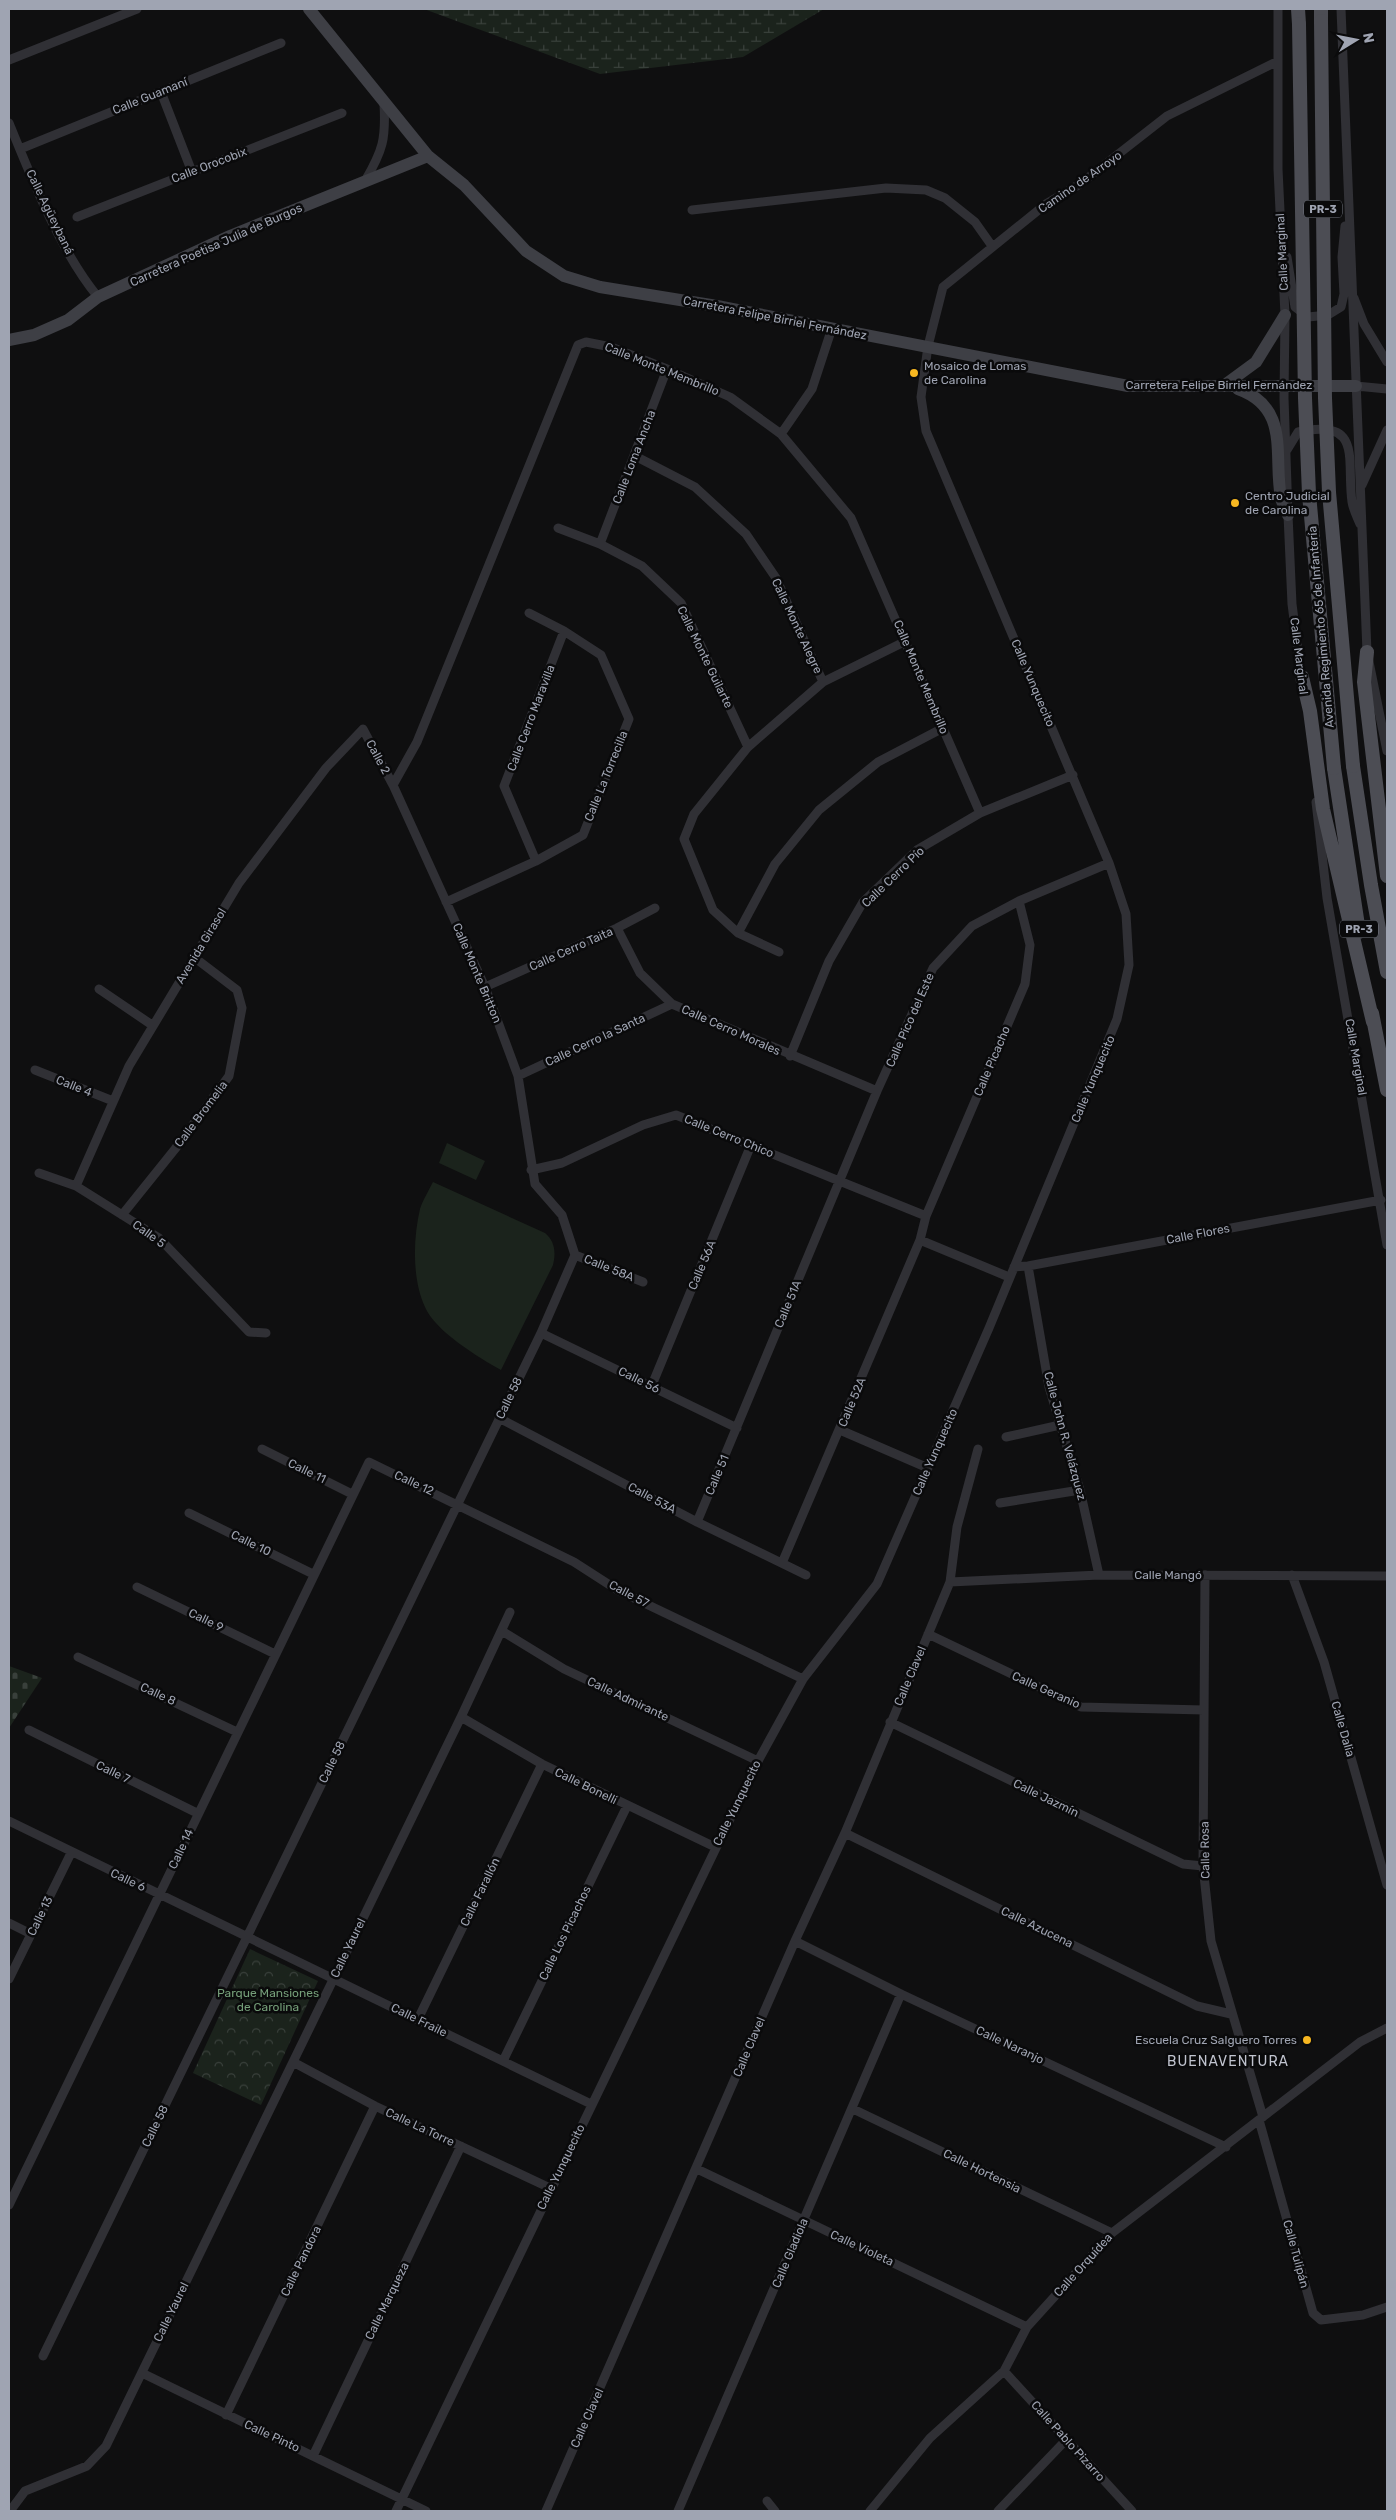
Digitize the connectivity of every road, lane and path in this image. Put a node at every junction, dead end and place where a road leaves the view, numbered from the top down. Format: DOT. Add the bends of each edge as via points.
graph roads {
  1 [pos="137,9"];
  2 [pos="309,9"];
  3 [pos="1278,9"];
  4 [pos="1298,9"];
  5 [pos="1341,9"];
  6 [pos="1321,15"];
  7 [pos="281,43"];
  8 [pos="9,60"];
  9 [pos="1278,61"];
  10 [pos="161,92"];
  11 [pos="384,104"];
  12 [pos="342,113"];
  13 [pos="9,123"];
  14 [pos="20,149"];
  15 [pos="428,156"];
  16 [pos="192,172"];
  17 [pos="365,181"];
  18 [pos="1348,208"];
  19 [pos="692,210"];
  20 [pos="77,217"];
  21 [pos="1282,240"];
  22 [pos="992,246"];
  23 [pos="1351,289"];
  24 [pos="98,297"];
  25 [pos="1285,315"];
  26 [pos="832,328"];
  27 [pos="9,340"];
  28 [pos="928,346"];
  29 [pos="1387,362"];
  30 [pos="667,369"];
  31 [pos="1226,384"];
  32 [pos="1285,385"];
  33 [pos="1356,386"];
  34 [pos="1387,389"];
  35 [pos="1387,430"];
  36 [pos="782,434"];
  37 [pos="1286,453"];
  38 [pos="636,456"];
  39 [pos="1360,490"];
  40 [pos="1288,515"];
  41 [pos="558,528"];
  42 [pos="1363,532"];
  43 [pos="600,544"];
  44 [pos="529,613"];
  45 [pos="564,631"];
  46 [pos="906,641"];
  47 [pos="1367,652"];
  48 [pos="1302,677"];
  49 [pos="823,682"];
  50 [pos="943,728"];
  51 [pos="363,729"];
  52 [pos="748,747"];
  53 [pos="1387,751"];
  54 [pos="1072,775"];
  55 [pos="393,785"];
  56 [pos="980,813"];
  57 [pos="536,861"];
  58 [pos="1109,863"];
  59 [pos="1387,876"];
  60 [pos="1019,901"];
  61 [pos="446,902"];
  62 [pos="655,908"];
  63 [pos="617,928"];
  64 [pos="738,933"];
  65 [pos="779,952"];
  66 [pos="195,958"];
  67 [pos="1387,972"];
  68 [pos="485,987"];
  69 [pos="99,989"];
  70 [pos="672,1004"];
  71 [pos="1373,1022"];
  72 [pos="152,1025"];
  73 [pos="790,1056"];
  74 [pos="35,1070"];
  75 [pos="518,1076"];
  76 [pos="1387,1090"];
  77 [pos="877,1091"];
  78 [pos="112,1101"];
  79 [pos="751,1145"];
  80 [pos="531,1170"];
  81 [pos="39,1173"];
  82 [pos="840,1181"];
  83 [pos="76,1186"];
  84 [pos="1381,1200"];
  85 [pos="122,1215"];
  86 [pos="926,1216"];
  87 [pos="920,1240"];
  88 [pos="1387,1242"];
  89 [pos="575,1255"];
  90 [pos="1014,1266"];
  91 [pos="1028,1266"];
  92 [pos="1009,1278"];
  93 [pos="643,1282"];
  94 [pos="266,1333"];
  95 [pos="542,1333"];
  96 [pos="652,1385"];
  97 [pos="499,1418"];
  98 [pos="1060,1425"];
  99 [pos="737,1428"];
  100 [pos="840,1430"];
  101 [pos="1006,1437"];
  102 [pos="262,1449"];
  103 [pos="978,1449"];
  104 [pos="369,1462"];
  105 [pos="928,1468"];
  106 [pos="1080,1490"];
  107 [pos="352,1494"];
  108 [pos="1000,1503"];
  109 [pos="459,1504"];
  110 [pos="190,1512"];
  111 [pos="697,1522"];
  112 [pos="782,1563"];
  113 [pos="313,1574"];
  114 [pos="806,1575"];
  115 [pos="1100,1575"];
  116 [pos="1205,1575"];
  117 [pos="1292,1575"];
  118 [pos="1387,1576"];
  119 [pos="950,1582"];
  120 [pos="137,1587"];
  121 [pos="510,1612"];
  122 [pos="502,1631"];
  123 [pos="928,1634"];
  124 [pos="276,1654"];
  125 [pos="78,1657"];
  126 [pos="803,1679"];
  127 [pos="1204,1710"];
  128 [pos="462,1717"];
  129 [pos="890,1722"];
  130 [pos="29,1730"];
  131 [pos="237,1732"];
  132 [pos="758,1761"];
  133 [pos="542,1764"];
  134 [pos="627,1806"];
  135 [pos="197,1813"];
  136 [pos="9,1821"];
  137 [pos="845,1833"];
  138 [pos="715,1847"];
  139 [pos="71,1853"];
  140 [pos="1203,1866"];
  141 [pos="1387,1885"];
  142 [pos="160,1895"];
  143 [pos="9,1923"];
  144 [pos="31,1934"];
  145 [pos="247,1937"];
  146 [pos="795,1941"];
  147 [pos="332,1978"];
  148 [pos="9,1979"];
  149 [pos="901,1994"];
  150 [pos="1231,2014"];
  151 [pos="418,2019"];
  152 [pos="1387,2028"];
  153 [pos="503,2061"];
  154 [pos="292,2062"];
  155 [pos="592,2104"];
  156 [pos="375,2106"];
  157 [pos="853,2110"];
  158 [pos="1261,2119"];
  159 [pos="462,2146"];
  160 [pos="1226,2146"];
  161 [pos="697,2168"];
  162 [pos="550,2188"];
  163 [pos="9,2205"];
  164 [pos="804,2221"];
  165 [pos="1112,2233"];
  166 [pos="1387,2307"];
  167 [pos="1027,2327"];
  168 [pos="43,2356"];
  169 [pos="1004,2371"];
  170 [pos="142,2373"];
  171 [pos="226,2415"];
  172 [pos="1066,2440"];
  173 [pos="313,2456"];
  174 [pos="767,2501"];
  175 [pos="399,2505"];
  176 [pos="10,2511"];
  177 [pos="426,2511"];
  178 [pos="546,2511"];
  179 [pos="678,2511"];
  180 [pos="775,2511"];
  181 [pos="872,2511"];
  182 [pos="998,2511"];
  183 [pos="1132,2511"];
  1 -- 8 [label="street"];
  2 -- 11 [label="street, Carretera Felipe Birriel Fernández"];
  3 -- 9 [label="street, Calle Marginal"];
  4 -- 71 [label="main road, Avenida Regimiento 65 de Infantería / PR-3, bridge" via="1309,494 1334,768"];
  5 -- 18 [label="street"];
  6 -- 67 [label="main road, Avenida Regimiento 65 de Infantería / PR-3, bridge" via="1329,492 1353,766 1370,885"];
  7 -- 10 [label="street, Calle Guamaní"];
  9 -- 21 [label="street, Calle Marginal"];
  9 -- 22 [label="street, Camino de Arroyo" via="1167,116 1080,184 1046,204"];
  10 -- 14 [label="street, Calle Guamaní"];
  10 -- 16 [label="street"];
  11 -- 15 [label="street, Carretera Felipe Birriel Fernández"];
  11 -- 17 [label="street" via="385,130 381,154"];
  12 -- 16 [label="street, Calle Orocobix"];
  13 -- 14 [label="street, Calle Agüeybaná"];
  14 -- 24 [label="street, Calle Agüeybaná" via="60,234 86,282"];
  15 -- 17 [label="street, Carretera Poetisa Julia de Burgos"];
  15 -- 26 [label="street, Carretera Felipe Birriel Fernández" via="464,185 526,251 564,276 600,287"];
  16 -- 20 [label="street, Calle Orocobix"];
  17 -- 24 [label="street, Carretera Poetisa Julia de Burgos" via="230,236"];
  18 -- 21 [label="street" via="1342,257 1344,294 1341,307 1335,313 1308,317 1295,307"];
  18 -- 23 [label="street"];
  19 -- 22 [label="street" via="886,188 926,190 945,198 975,222"];
  21 -- 25 [label="street, Calle Marginal"];
  22 -- 28 [label="street, Camino de Arroyo" via="943,287"];
  23 -- 29 [label="street" via="1364,324"];
  23 -- 33 [label="street"];
  24 -- 27 [label="street, Carretera Poetisa Julia de Burgos" via="68,320 34,335"];
  25 -- 31 [label="street" via="1256,362"];
  25 -- 32 [label="street, Calle Marginal"];
  26 -- 28 [label="street, Carretera Felipe Birriel Fernández"];
  26 -- 36 [label="street" via="812,389"];
  28 -- 31 [label="street, Carretera Felipe Birriel Fernández" via="1128,386"];
  28 -- 54 [label="street, Calle Yunquecito" via="921,397 926,430"];
  30 -- 36 [label="street, Calle Monte Membrillo" via="730,397"];
  30 -- 38 [label="street, Calle Loma Ancha"];
  30 -- 55 [label="street, Calle Monte Membrillo" via="611,346 586,342 578,345 417,742"];
  31 -- 32 [label="street, Carretera Felipe Birriel Fernández"];
  31 -- 40 [label="street" via="1251,393 1266,408 1278,438 1281,498"];
  32 -- 33 [label="street, Carretera Felipe Birriel Fernández"];
  32 -- 37 [label="street, Calle Marginal"];
  33 -- 34 [label="street"];
  33 -- 39 [label="street"];
  35 -- 39 [label="street"];
  36 -- 46 [label="street, Calle Monte Membrillo" via="851,518"];
  37 -- 40 [label="street, Calle Marginal"];
  37 -- 42 [label="street" via="1298,432 1320,429 1344,437 1349,445 1352,504"];
  38 -- 43 [label="street, Calle Loma Ancha"];
  38 -- 49 [label="street, Calle Monte Alegre" via="695,487 746,534 776,578"];
  39 -- 42 [label="street"];
  40 -- 48 [label="street, Calle Marginal" via="1292,604"];
  41 -- 43 [label="street, Calle Monte Guilarte"];
  42 -- 47 [label="street"];
  43 -- 52 [label="street, Calle Monte Guilarte" via="642,566 681,603"];
  44 -- 45 [label="street, Calle La Torrecilla"];
  45 -- 57 [label="street, Calle Cerro Maravilla" via="504,786"];
  45 -- 57 [label="street, Calle La Torrecilla" via="601,655 628,719 583,835"];
  46 -- 49 [label="street"];
  46 -- 50 [label="street, Calle Monte Membrillo"];
  47 -- 53 [label="street"];
  47 -- 59 [label="main road" via="1364,682"];
  48 -- 71 [label="main road" via="1310,711 1322,809"];
  48 -- 84 [label="street, Calle Marginal" via="1327,898"];
  49 -- 52 [label="street"];
  50 -- 56 [label="street, Calle Monte Membrillo"];
  50 -- 64 [label="street" via="878,762 819,810 775,864"];
  51 -- 55 [label="street, Calle 2"];
  51 -- 66 [label="street, Avenida Girasol" via="326,768 239,883"];
  52 -- 64 [label="street" via="694,814 684,839 713,910"];
  54 -- 56 [label="street, Calle Cerro Pío"];
  54 -- 58 [label="street, Calle Yunquecito"];
  55 -- 61 [label="street, Calle Monte Britton"];
  56 -- 73 [label="street, Calle Cerro Pío" via="917,850 863,902 829,961"];
  57 -- 61 [label="street, Calle La Torrecilla"];
  58 -- 60 [label="street, Calle Pico del Este"];
  58 -- 90 [label="street, Calle Yunquecito" via="1126,914 1128,965 1117,1019"];
  60 -- 77 [label="street, Calle Pico del Este" via="972,926 933,968"];
  60 -- 86 [label="street, Calle Picacho" via="1030,945 1025,984"];
  61 -- 68 [label="street, Calle Monte Britton"];
  62 -- 63 [label="street, Calle Cerro Taita"];
  63 -- 68 [label="street, Calle Cerro Taita"];
  63 -- 70 [label="street, Calle Cerro Morales" via="640,973"];
  64 -- 65 [label="street"];
  66 -- 72 [label="street, Avenida Girasol"];
  66 -- 85 [label="street, Calle Bromelia" via="237,990 242,1008 229,1076"];
  68 -- 75 [label="street, Calle Monte Britton"];
  69 -- 72 [label="street"];
  70 -- 73 [label="street, Calle Cerro Morales"];
  70 -- 75 [label="street, Calle Cerro la Santa"];
  71 -- 76 [label="main road, Avenida Regimiento 65 de Infantería / PR-3"];
  72 -- 78 [label="street, Avenida Girasol"];
  73 -- 77 [label="street, Calle Cerro Morales"];
  74 -- 78 [label="street, Calle 4"];
  75 -- 80 [label="street, Calle Monte Britton"];
  77 -- 82 [label="street, Calle Pico del Este"];
  78 -- 83 [label="street, Avenida Girasol"];
  79 -- 80 [label="street, Calle Cerro Chico" via="676,1116 643,1125 562,1163"];
  79 -- 82 [label="street, Calle Cerro Chico"];
  79 -- 96 [label="street, Calle 56A"];
  80 -- 89 [label="street" via="535,1184 562,1215"];
  81 -- 83 [label="street, Calle 5"];
  82 -- 86 [label="street, Calle Cerro Chico"];
  82 -- 99 [label="street, Calle 51A"];
  83 -- 85 [label="street, Calle 5"];
  84 -- 88 [label="street, Calle Marginal"];
  84 -- 91 [label="street, Calle Flores"];
  85 -- 94 [label="street, Calle 5" via="160,1238 249,1332"];
  86 -- 87 [label="street, Calle Picacho"];
  87 -- 92 [label="street"];
  87 -- 100 [label="street, Calle 52A"];
  89 -- 93 [label="street, Calle 58A"];
  89 -- 95 [label="street, Calle 58"];
  90 -- 91 [label="street, Calle Flores"];
  90 -- 92 [label="street, Calle Yunquecito"];
  91 -- 98 [label="street, Calle John R. Velázquez" via="1049,1387"];
  92 -- 105 [label="street, Calle Yunquecito"];
  95 -- 96 [label="street, Calle 56"];
  95 -- 97 [label="street, Calle 58"];
  96 -- 99 [label="street, Calle 56"];
  97 -- 109 [label="street, Calle 58"];
  97 -- 111 [label="street, Calle 53A"];
  98 -- 101 [label="street"];
  98 -- 106 [label="street, Calle John R. Velázquez"];
  99 -- 111 [label="street, Calle 51"];
  100 -- 105 [label="street"];
  100 -- 112 [label="street, Calle 52A"];
  102 -- 107 [label="street, Calle 11"];
  103 -- 119 [label="street, Calle Clavel" via="956,1527"];
  104 -- 107 [label="street, Calle 14"];
  104 -- 109 [label="street, Calle 12"];
  105 -- 126 [label="street, Calle Yunquecito" via="877,1584"];
  106 -- 108 [label="street"];
  106 -- 115 [label="street, Calle John R. Velázquez"];
  107 -- 113 [label="street, Calle 14"];
  109 -- 126 [label="street, Calle 57" via="574,1562 619,1591"];
  109 -- 145 [label="street, Calle 58"];
  110 -- 113 [label="street, Calle 10"];
  111 -- 112 [label="street, Calle 53A"];
  112 -- 114 [label="street, Calle 53A"];
  113 -- 124 [label="street, Calle 14"];
  115 -- 116 [label="street, Calle Mangó"];
  115 -- 119 [label="street, Calle Mangó"];
  116 -- 117 [label="street, Calle Mangó"];
  116 -- 127 [label="street, Calle Rosa"];
  117 -- 118 [label="street, Calle Mangó"];
  117 -- 141 [label="street, Calle Dalia" via="1324,1662"];
  119 -- 123 [label="street, Calle Clavel"];
  120 -- 124 [label="street, Calle 9"];
  121 -- 122 [label="street, Calle Yaurel"];
  122 -- 128 [label="street, Calle Yaurel"];
  122 -- 132 [label="street, Calle Admirante" via="564,1669"];
  123 -- 127 [label="street, Calle Geranio" via="1081,1707"];
  123 -- 129 [label="street, Calle Clavel"];
  124 -- 131 [label="street, Calle 14"];
  125 -- 131 [label="street, Calle 8"];
  126 -- 132 [label="street, Calle Yunquecito"];
  127 -- 140 [label="street, Calle Rosa"];
  128 -- 133 [label="street, Calle Bonelli"];
  128 -- 147 [label="street, Calle Yaurel"];
  129 -- 137 [label="street, Calle Clavel"];
  129 -- 140 [label="street, Calle Jazmín" via="1183,1864"];
  130 -- 135 [label="street, Calle 7"];
  131 -- 135 [label="street, Calle 14"];
  132 -- 138 [label="street, Calle Yunquecito"];
  133 -- 134 [label="street, Calle Bonelli"];
  133 -- 151 [label="street, Calle Farallón"];
  134 -- 138 [label="street, Calle Bonelli"];
  134 -- 153 [label="street, Calle Los Picachos"];
  135 -- 142 [label="street, Calle 14"];
  136 -- 139 [label="street, Calle 6"];
  137 -- 146 [label="street, Calle Clavel"];
  137 -- 150 [label="street, Calle Azucena" via="1197,2006"];
  138 -- 155 [label="street, Calle Yunquecito"];
  139 -- 142 [label="street, Calle 6"];
  139 -- 144 [label="street, Calle 13"];
  140 -- 150 [label="street, Calle Rosa" via="1211,1941"];
  142 -- 145 [label="street, Calle 6"];
  142 -- 163 [label="street, Calle 14"];
  143 -- 144 [label="street"];
  144 -- 148 [label="street, Calle 13"];
  145 -- 147 [label="street, Calle Fraile"];
  145 -- 168 [label="street, Calle 58"];
  146 -- 149 [label="street, Calle Naranjo"];
  146 -- 161 [label="street, Calle Clavel"];
  147 -- 151 [label="street, Calle Fraile"];
  147 -- 154 [label="street, Calle Yaurel"];
  149 -- 157 [label="street, Calle Gladiola"];
  149 -- 160 [label="street, Calle Naranjo"];
  150 -- 158 [label="street, Calle Rosa"];
  151 -- 153 [label="street, Calle Fraile"];
  152 -- 158 [label="street, Calle Orquídea" via="1360,2042"];
  153 -- 155 [label="street, Calle Fraile"];
  154 -- 156 [label="street, Calle La Torre"];
  154 -- 170 [label="street, Calle Yaurel"];
  155 -- 162 [label="street, Calle Yunquecito"];
  156 -- 159 [label="street, Calle La Torre"];
  156 -- 171 [label="street, Calle Pandora"];
  157 -- 164 [label="street, Calle Gladiola"];
  157 -- 165 [label="street, Calle Hortensia"];
  158 -- 160 [label="street, Calle Orquídea"];
  158 -- 166 [label="street, Calle Tulipán" via="1313,2313 1321,2320 1363,2315"];
  159 -- 162 [label="street, Calle La Torre"];
  159 -- 173 [label="street, Calle Marqueza"];
  160 -- 165 [label="street, Calle Orquídea"];
  161 -- 164 [label="street, Calle Violeta"];
  161 -- 178 [label="street, Calle Clavel"];
  162 -- 175 [label="street, Calle Yunquecito"];
  164 -- 167 [label="street, Calle Violeta"];
  164 -- 179 [label="street, Calle Gladiola"];
  165 -- 167 [label="street, Calle Orquídea"];
  167 -- 169 [label="street, Calle Orquídea"];
  169 -- 172 [label="street, Calle Pablo Pizarro"];
  169 -- 181 [label="street, Calle Orquídea" via="930,2438"];
  170 -- 171 [label="street, Calle Pinto"];
  170 -- 176 [label="street, Calle Yaurel" via="106,2446 87,2466 25,2491"];
  171 -- 173 [label="street, Calle Pinto"];
  172 -- 182 [label="street"];
  172 -- 183 [label="street, Calle Pablo Pizarro"];
  173 -- 175 [label="street, Calle Pinto"];
  174 -- 180 [label="street"];
  175 -- 177 [label="street, Calle Pinto"];
}
